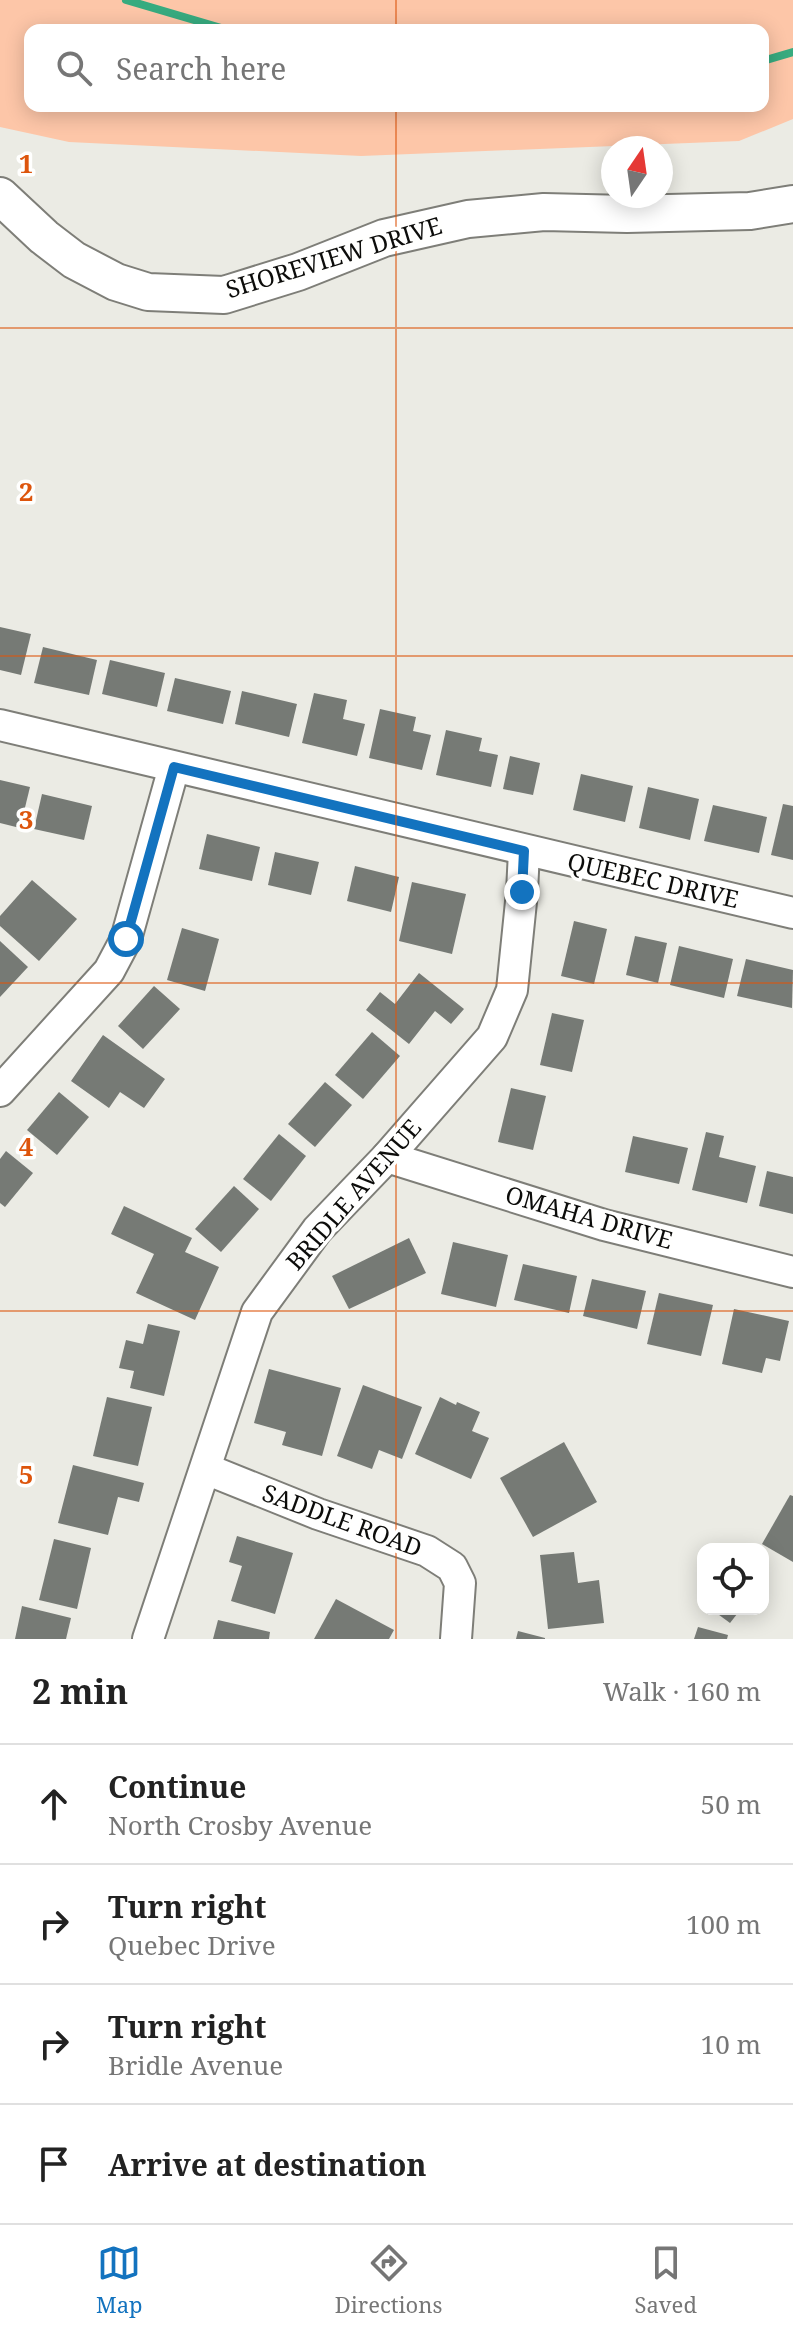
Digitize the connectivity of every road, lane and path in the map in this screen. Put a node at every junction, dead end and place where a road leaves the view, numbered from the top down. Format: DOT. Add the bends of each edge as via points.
graph roads {
  1 [pos="0,196"];
  2 [pos="793,204"];
  3 [pos="0,725"];
  4 [pos="174,767"];
  5 [pos="524,851"];
  6 [pos="793,913"];
  7 [pos="0,1091"];
  8 [pos="387,1157"];
  9 [pos="793,1272"];
  10 [pos="206,1469"];
  11 [pos="148,1639"];
  12 [pos="456,1639"];
  1 -- 2 [label="street, SHOREVIEW DRIVE" via="74,260 116,282 148,292 224,295 384,238 468,219 544,212 750,211"];
  3 -- 4 [label="street, QUEBEC DRIVE"];
  4 -- 5 [label="street, QUEBEC DRIVE"];
  4 -- 7 [label="street" via="126,939 109,971"];
  5 -- 6 [label="street, QUEBEC DRIVE"];
  5 -- 8 [label="street, BRIDLE AVENUE" via="512,990 492,1037"];
  8 -- 9 [label="street, OMAHA DRIVE" via="604,1225"];
  8 -- 10 [label="street, BRIDLE AVENUE" via="317,1230 257,1312"];
  10 -- 11 [label="street, BRIDLE AVENUE"];
  10 -- 12 [label="street, SADDLE ROAD" via="427,1551 452,1567 460,1583"];
}
